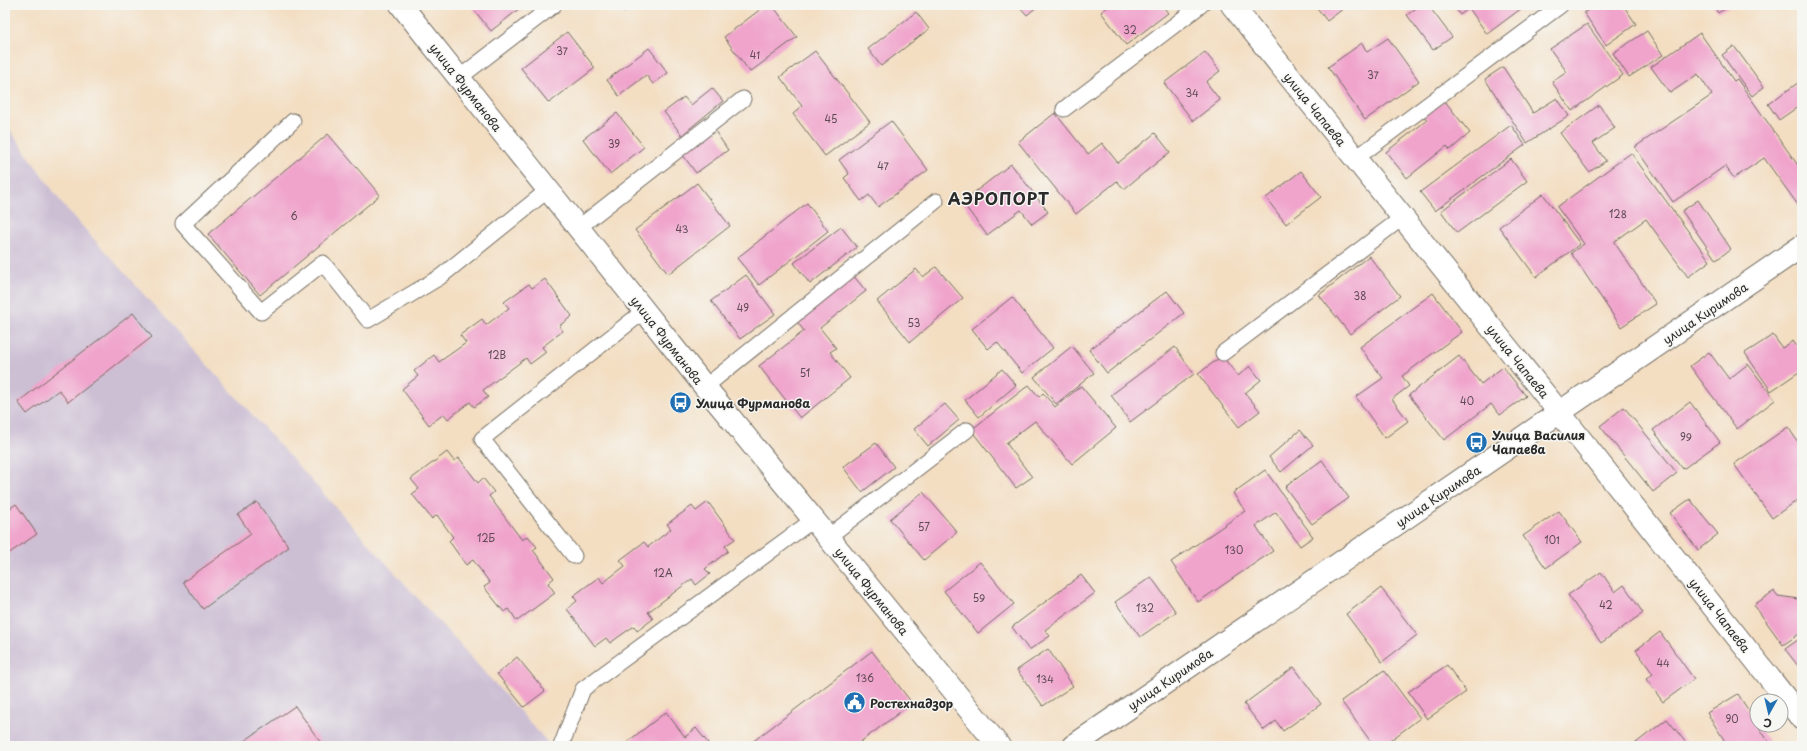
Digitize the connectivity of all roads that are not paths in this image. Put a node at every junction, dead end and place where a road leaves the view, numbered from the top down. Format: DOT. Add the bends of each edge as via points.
graph roads {
  1 [pos="401,5"];
  2 [pos="554,5"];
  3 [pos="1201,5"];
  4 [pos="1232,5"];
  5 [pos="1561,5"];
  6 [pos="459,78"];
  7 [pos="743,99"];
  8 [pos="1064,110"];
  9 [pos="293,121"];
  10 [pos="1355,159"];
  11 [pos="548,190"];
  12 [pos="936,201"];
  13 [pos="1402,218"];
  14 [pos="578,228"];
  15 [pos="1802,246"];
  16 [pos="644,311"];
  17 [pos="1223,353"];
  18 [pos="705,387"];
  19 [pos="1560,412"];
  20 [pos="967,430"];
  21 [pos="813,520"];
  22 [pos="828,537"];
  23 [pos="574,556"];
  24 [pos="1802,719"];
  25 [pos="561,746"];
  26 [pos="999,746"];
  27 [pos="1073,746"];
  1 -- 6 [label="street, улица Фурманова"];
  2 -- 6 [label="lane"];
  3 -- 8 [label="lane"];
  4 -- 10 [label="street, улица Чапаева"];
  5 -- 10 [label="lane"];
  6 -- 11 [label="street, улица Фурманова"];
  7 -- 14 [label="lane"];
  9 -- 11 [label="lane" via="183,224 261,312 323,263 368,320 440,277"];
  10 -- 13 [label="street, улица Чапаева"];
  11 -- 14 [label="street, улица Фурманова"];
  12 -- 18 [label="lane"];
  13 -- 17 [label="lane"];
  13 -- 19 [label="street, улица Чапаева"];
  14 -- 16 [label="street, улица Фурманова"];
  15 -- 19 [label="street, улица Киримова"];
  16 -- 18 [label="street, улица Фурманова"];
  16 -- 23 [label="lane" via="482,439"];
  18 -- 21 [label="street, улица Фурманова"];
  19 -- 24 [label="street, улица Чапаева"];
  19 -- 27 [label="street, улица Киримова"];
  20 -- 22 [label="lane"];
  21 -- 22 [label="street, улица Фурманова"];
  21 -- 25 [label="lane" via="583,689"];
  22 -- 26 [label="street, улица Фурманова"];
}
